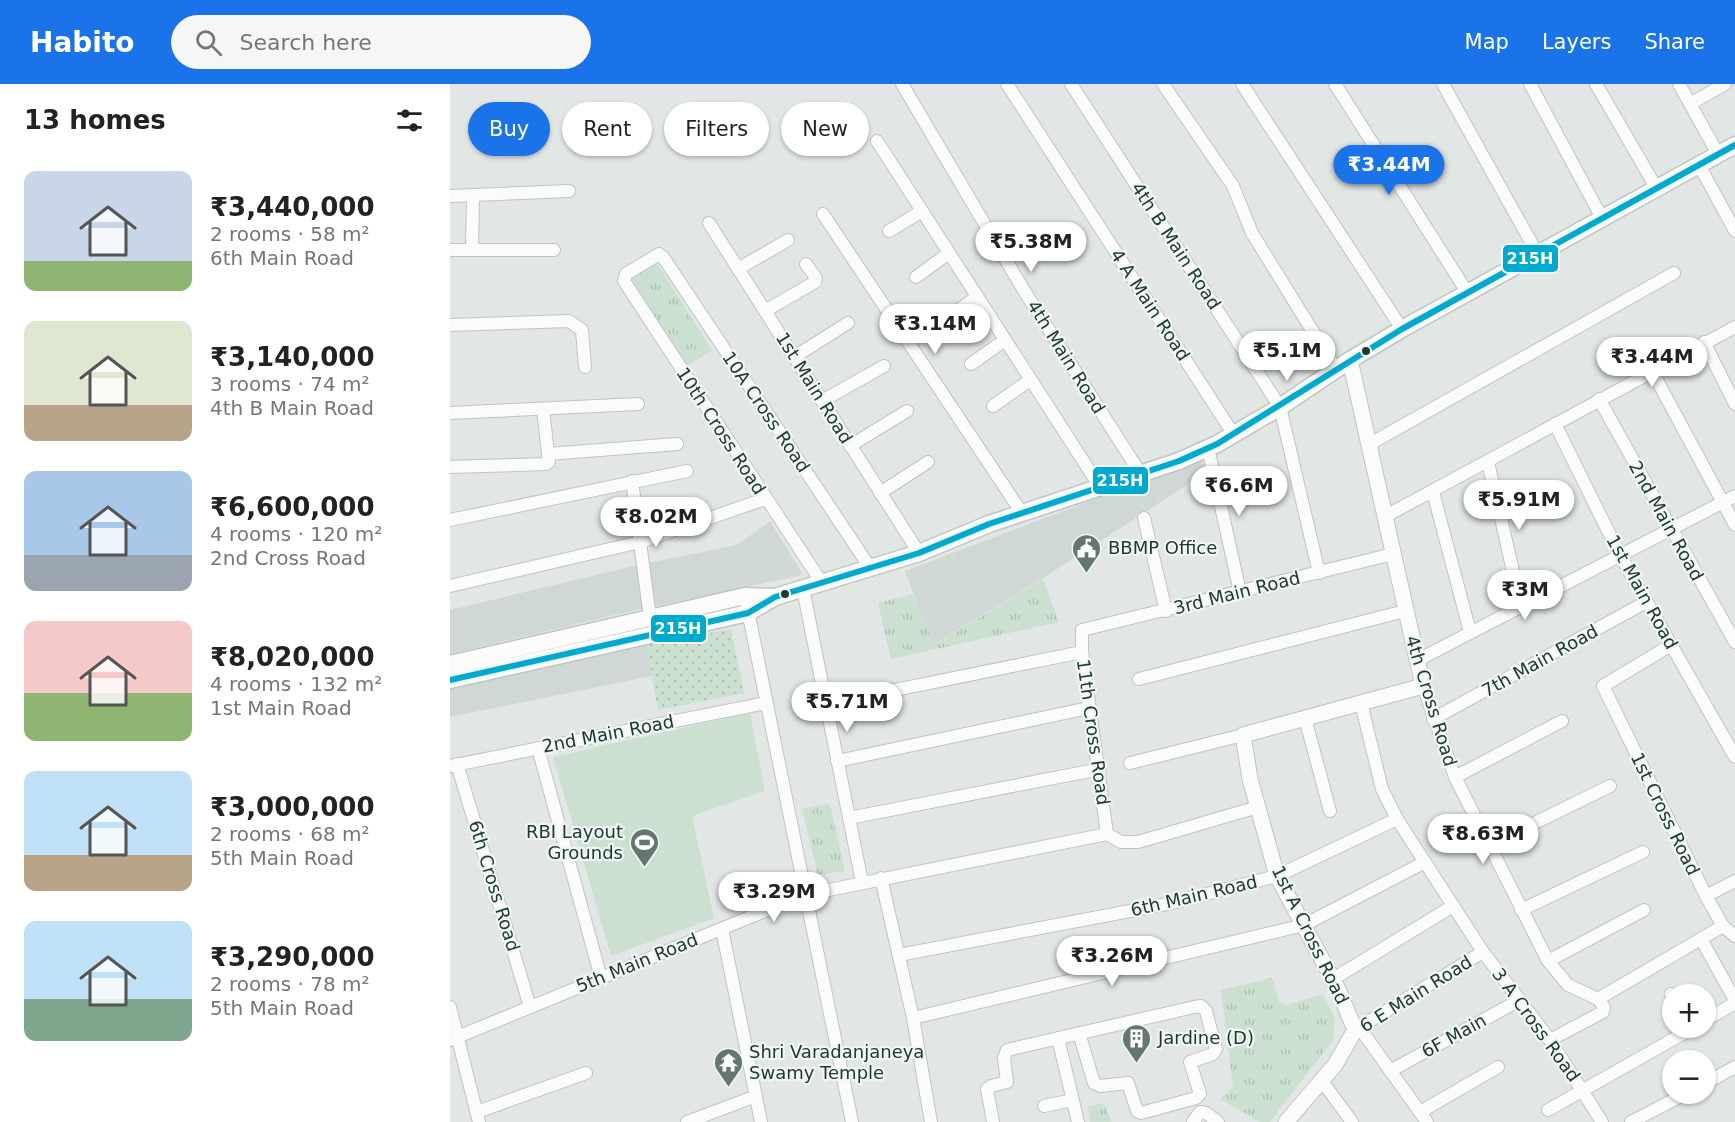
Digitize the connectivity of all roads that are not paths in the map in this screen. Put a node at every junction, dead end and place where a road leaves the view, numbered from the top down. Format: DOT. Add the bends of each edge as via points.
graph roads {
  1 [pos="902,84"];
  2 [pos="1007,84"];
  3 [pos="1071,84"];
  4 [pos="1163,84"];
  5 [pos="1242,84"];
  6 [pos="1335,84"];
  7 [pos="1443,84"];
  8 [pos="1530,84"];
  9 [pos="1596,84"];
  10 [pos="1679,84"];
  11 [pos="1725,84"];
  12 [pos="1690,104"];
  13 [pos="877,141"];
  14 [pos="1735,145"];
  15 [pos="1718,154"];
  16 [pos="1699,165"];
  17 [pos="1657,189"];
  18 [pos="569,191"];
  19 [pos="450,196"];
  20 [pos="473,196"];
  21 [pos="922,211"];
  22 [pos="824,214"];
  23 [pos="1602,218"];
  24 [pos="709,223"];
  25 [pos="889,231"];
  26 [pos="1735,231"];
  27 [pos="788,240"];
  28 [pos="450,250"];
  29 [pos="472,250"];
  30 [pos="554,250"];
  31 [pos="949,253"];
  32 [pos="659,254"];
  33 [pos="1537,254"];
  34 [pos="806,264"];
  35 [pos="738,270"];
  36 [pos="1674,273"];
  37 [pos="916,277"];
  38 [pos="1467,292"];
  39 [pos="977,297"];
  40 [pos="765,311"];
  41 [pos="950,315"];
  42 [pos="848,323"];
  43 [pos="450,325"];
  44 [pos="1735,327"];
  45 [pos="1402,329"];
  46 [pos="1005,340"];
  47 [pos="1704,342"];
  48 [pos="794,357"];
  49 [pos="971,364"];
  50 [pos="1343,364"];
  51 [pos="884,366"];
  52 [pos="585,367"];
  53 [pos="1652,371"];
  54 [pos="1030,380"];
  55 [pos="1599,399"];
  56 [pos="822,401"];
  57 [pos="638,404"];
  58 [pos="1735,404"];
  59 [pos="993,406"];
  60 [pos="1280,407"];
  61 [pos="543,410"];
  62 [pos="907,411"];
  63 [pos="450,412"];
  64 [pos="1555,424"];
  65 [pos="1234,435"];
  66 [pos="677,444"];
  67 [pos="1368,445"];
  68 [pos="850,446"];
  69 [pos="1208,448"];
  70 [pos="547,459"];
  71 [pos="928,462"];
  72 [pos="1488,462"];
  73 [pos="450,467"];
  74 [pos="687,471"];
  75 [pos="1140,473"];
  76 [pos="632,481"];
  77 [pos="1100,488"];
  78 [pos="1433,492"];
  79 [pos="880,493"];
  80 [pos="1735,496"];
  81 [pos="765,499"];
  82 [pos="1722,502"];
  83 [pos="1022,513"];
  84 [pos="1384,517"];
  85 [pos="1144,518"];
  86 [pos="450,520"];
  87 [pos="1735,525"];
  88 [pos="1670,529"];
  89 [pos="640,542"];
  90 [pos="919,553"];
  91 [pos="1393,554"];
  92 [pos="1620,555"];
  93 [pos="871,570"];
  94 [pos="1319,573"];
  95 [pos="822,583"];
  96 [pos="450,586"];
  97 [pos="802,589"];
  98 [pos="1240,592"];
  99 [pos="1646,602"];
  100 [pos="746,605"];
  101 [pos="1521,606"];
  102 [pos="1166,611"];
  103 [pos="1405,611"];
  104 [pos="650,618"];
  105 [pos="1082,630"];
  106 [pos="1470,632"];
  107 [pos="1735,642"];
  108 [pos="1671,645"];
  109 [pos="1082,652"];
  110 [pos="1416,661"];
  111 [pos="450,664"];
  112 [pos="1139,679"];
  113 [pos="450,680"];
  114 [pos="1423,686"];
  115 [pos="766,703"];
  116 [pos="1361,703"];
  117 [pos="826,704"];
  118 [pos="1089,708"];
  119 [pos="1305,718"];
  120 [pos="1433,719"];
  121 [pos="1562,721"];
  122 [pos="1243,735"];
  123 [pos="538,748"];
  124 [pos="1735,757"];
  125 [pos="837,761"];
  126 [pos="1130,763"];
  127 [pos="454,765"];
  128 [pos="1100,770"];
  129 [pos="1455,777"];
  130 [pos="1610,786"];
  131 [pos="1258,807"];
  132 [pos="1330,811"];
  133 [pos="849,818"];
  134 [pos="1397,819"];
  135 [pos="1107,834"];
  136 [pos="1490,845"];
  137 [pos="1642,852"];
  138 [pos="1425,862"];
  139 [pos="1277,876"];
  140 [pos="881,878"];
  141 [pos="1735,880"];
  142 [pos="862,882"];
  143 [pos="804,895"];
  144 [pos="1706,896"];
  145 [pos="1454,906"];
  146 [pos="1521,910"];
  147 [pos="1644,910"];
  148 [pos="1304,926"];
  149 [pos="1723,926"];
  150 [pos="722,929"];
  151 [pos="1735,936"];
  152 [pos="1701,939"];
  153 [pos="1483,952"];
  154 [pos="899,955"];
  155 [pos="1548,961"];
  156 [pos="601,978"];
  157 [pos="1333,979"];
  158 [pos="1598,999"];
  159 [pos="1518,1000"];
  160 [pos="1735,1001"];
  161 [pos="450,1007"];
  162 [pos="530,1007"];
  163 [pos="1716,1013"];
  164 [pos="913,1018"];
  165 [pos="1357,1029"];
  166 [pos="1079,1033"];
  167 [pos="454,1038"];
  168 [pos="1058,1038"];
  169 [pos="1674,1038"];
  170 [pos="1550,1040"];
  171 [pos="1498,1067"];
  172 [pos="1735,1067"];
  173 [pos="1390,1071"];
  174 [pos="586,1073"];
  175 [pos="1716,1077"];
  176 [pos="1322,1081"];
  177 [pos="1583,1090"];
  178 [pos="756,1096"];
  179 [pos="1073,1100"];
  180 [pos="1666,1104"];
  181 [pos="1044,1106"];
  182 [pos="1548,1110"];
  183 [pos="478,1117"];
  184 [pos="1424,1117"];
  185 [pos="687,1122"];
  186 [pos="761,1122"];
  187 [pos="852,1122"];
  188 [pos="931,1122"];
  189 [pos="993,1122"];
  190 [pos="1078,1122"];
  191 [pos="1193,1122"];
  192 [pos="1218,1122"];
  193 [pos="1286,1122"];
  194 [pos="1352,1122"];
  195 [pos="1602,1122"];
  196 [pos="1631,1122"];
  1 -- 75 [label="street, 4th Main Road" via="1023,289"];
  2 -- 65 [label="street, 4 A Main Road"];
  3 -- 60 [label="street, 4th B Main Road"];
  4 -- 50 [label="street" via="1233,186 1252,233"];
  5 -- 45 [label="street"];
  6 -- 38 [label="street"];
  7 -- 33 [label="street"];
  8 -- 23 [label="street"];
  9 -- 17 [label="street"];
  10 -- 12 [label="street"];
  11 -- 12 [label="street"];
  12 -- 15 [label="street"];
  13 -- 21 [label="street"];
  14 -- 15 [label="main road"];
  15 -- 16 [label="main road"];
  16 -- 17 [label="main road"];
  16 -- 26 [label="street"];
  17 -- 23 [label="main road"];
  18 -- 20 [label="street"];
  19 -- 20 [label="street"];
  20 -- 29 [label="street"];
  21 -- 25 [label="street"];
  21 -- 31 [label="street"];
  22 -- 83 [label="street"];
  23 -- 33 [label="main road"];
  24 -- 35 [label="street, 1st Main Road"];
  27 -- 35 [label="street"];
  28 -- 29 [label="street"];
  29 -- 30 [label="street"];
  31 -- 37 [label="street"];
  31 -- 39 [label="street"];
  32 -- 81 [label="street, 10th Cross Road" via="624,277"];
  32 -- 93 [label="street, 10A Cross Road"];
  33 -- 38 [label="main road"];
  34 -- 40 [label="street" via="815,282"];
  35 -- 40 [label="street, 1st Main Road"];
  36 -- 67 [label="street"];
  38 -- 45 [label="main road"];
  39 -- 41 [label="street"];
  39 -- 46 [label="street"];
  40 -- 48 [label="street, 1st Main Road"];
  42 -- 48 [label="street"];
  43 -- 52 [label="street" via="576,323 582,330"];
  44 -- 47 [label="street"];
  45 -- 50 [label="main road"];
  46 -- 49 [label="street"];
  46 -- 54 [label="street"];
  47 -- 53 [label="street"];
  47 -- 58 [label="street"];
  48 -- 56 [label="street, 1st Main Road"];
  50 -- 60 [label="main road"];
  50 -- 67 [label="street, 4th Cross Road"];
  51 -- 56 [label="street"];
  53 -- 55 [label="street"];
  53 -- 82 [label="street"];
  54 -- 59 [label="street"];
  54 -- 77 [label="street"];
  55 -- 64 [label="street"];
  55 -- 88 [label="street, 2nd Main Road"];
  56 -- 68 [label="street, 1st Main Road"];
  57 -- 61 [label="street"];
  60 -- 65 [label="main road"];
  60 -- 94 [label="street, 4th B Main Road"];
  61 -- 63 [label="street"];
  61 -- 70 [label="street"];
  62 -- 68 [label="street"];
  64 -- 72 [label="street"];
  64 -- 92 [label="street, 1st Main Road"];
  65 -- 69 [label="main road"];
  66 -- 70 [label="street"];
  67 -- 84 [label="street, 4th Cross Road"];
  68 -- 79 [label="street, 1st Main Road"];
  69 -- 75 [label="main road"];
  69 -- 98 [label="street"];
  70 -- 73 [label="street"];
  71 -- 79 [label="street"];
  72 -- 78 [label="street"];
  72 -- 101 [label="street"];
  74 -- 76 [label="street"];
  75 -- 77 [label="main road"];
  76 -- 86 [label="street"];
  76 -- 89 [label="street"];
  77 -- 83 [label="main road"];
  78 -- 84 [label="street"];
  78 -- 106 [label="street"];
  79 -- 90 [label="street, 1st Main Road"];
  80 -- 82 [label="street"];
  81 -- 89 [label="street"];
  81 -- 95 [label="street, 10th Cross Road"];
  82 -- 87 [label="street"];
  82 -- 88 [label="street"];
  83 -- 90 [label="main road"];
  84 -- 91 [label="street, 4th Cross Road"];
  85 -- 102 [label="street"];
  88 -- 92 [label="street"];
  88 -- 107 [label="street, 2nd Main Road"];
  89 -- 96 [label="street"];
  89 -- 104 [label="street"];
  90 -- 93 [label="main road"];
  91 -- 94 [label="street, 3rd Main Road"];
  91 -- 103 [label="street, 4th Cross Road"];
  92 -- 99 [label="street, 1st Main Road"];
  92 -- 101 [label="street"];
  93 -- 95 [label="main road"];
  94 -- 98 [label="street, 3rd Main Road"];
  95 -- 97 [label="main road"];
  97 -- 100 [label="main road"];
  97 -- 117 [label="street"];
  98 -- 102 [label="street, 3rd Main Road"];
  99 -- 108 [label="street, 1st Main Road"];
  99 -- 120 [label="street, 7th Main Road"];
  100 -- 104 [label="main road"];
  100 -- 113 [label="main road"];
  100 -- 115 [label="street"];
  101 -- 106 [label="street"];
  102 -- 105 [label="street, 3rd Main Road"];
  103 -- 110 [label="street, 4th Cross Road"];
  103 -- 112 [label="street"];
  104 -- 111 [label="main road"];
  105 -- 109 [label="street, 11th Cross Road"];
  106 -- 110 [label="street"];
  108 -- 124 [label="street, 1st Main Road"];
  108 -- 144 [label="street, 1st Cross Road" via="1603,686"];
  109 -- 117 [label="street"];
  109 -- 118 [label="street, 11th Cross Road"];
  110 -- 114 [label="street, 4th Cross Road"];
  114 -- 116 [label="street"];
  114 -- 120 [label="street, 4th Cross Road"];
  115 -- 123 [label="street, 2nd Main Road"];
  115 -- 143 [label="street"];
  116 -- 119 [label="street"];
  116 -- 134 [label="street, 3 A Cross Road" via="1382,789"];
  117 -- 125 [label="street"];
  118 -- 125 [label="street"];
  118 -- 128 [label="street, 11th Cross Road"];
  119 -- 122 [label="street"];
  119 -- 132 [label="street"];
  120 -- 129 [label="street, 4th Cross Road"];
  121 -- 129 [label="street"];
  122 -- 126 [label="street"];
  122 -- 131 [label="street, 1st A Cross Road"];
  123 -- 127 [label="street, 2nd Main Road"];
  123 -- 156 [label="street"];
  125 -- 133 [label="street"];
  127 -- 162 [label="street, 6th Cross Road"];
  128 -- 133 [label="street"];
  128 -- 135 [label="street, 11th Cross Road"];
  129 -- 136 [label="street, 4th Cross Road"];
  130 -- 136 [label="street"];
  131 -- 135 [label="street" via="1138,843 1121,842"];
  131 -- 139 [label="street, 1st A Cross Road"];
  133 -- 142 [label="street"];
  134 -- 138 [label="street, 3 A Cross Road"];
  134 -- 139 [label="street, 6th Main Road"];
  135 -- 140 [label="street, 5th Main Road"];
  136 -- 146 [label="street, 4th Cross Road"];
  137 -- 146 [label="street"];
  138 -- 145 [label="street, 3 A Cross Road"];
  138 -- 148 [label="street"];
  139 -- 148 [label="street, 1st A Cross Road"];
  139 -- 154 [label="street, 6th Main Road" via="1172,903"];
  140 -- 142 [label="street, 5th Main Road"];
  140 -- 154 [label="street"];
  141 -- 144 [label="street"];
  142 -- 143 [label="street, 5th Main Road"];
  143 -- 150 [label="street, 5th Main Road"];
  143 -- 187 [label="street"];
  144 -- 149 [label="street, 1st Cross Road"];
  145 -- 153 [label="street, 3 A Cross Road"];
  145 -- 157 [label="street"];
  146 -- 155 [label="street, 4th Cross Road"];
  147 -- 155 [label="street"];
  148 -- 157 [label="street, 1st A Cross Road"];
  148 -- 164 [label="street"];
  149 -- 151 [label="street, 1st Cross Road"];
  149 -- 152 [label="street"];
  150 -- 156 [label="street, 5th Main Road"];
  150 -- 178 [label="street"];
  152 -- 158 [label="street"];
  152 -- 160 [label="street"];
  153 -- 159 [label="street, 3 A Cross Road"];
  153 -- 165 [label="street, 6 E Main Road"];
  154 -- 164 [label="street"];
  155 -- 158 [label="street, 4th Cross Road" via="1568,985"];
  156 -- 162 [label="street, 5th Main Road"];
  157 -- 165 [label="street, 1st A Cross Road"];
  158 -- 170 [label="street" via="1604,1006 1603,1012"];
  159 -- 170 [label="street, 3 A Cross Road"];
  159 -- 173 [label="street, 6F Main"];
  160 -- 163 [label="street"];
  161 -- 167 [label="street"];
  162 -- 167 [label="street, 5th Main Road"];
  164 -- 188 [label="street"];
  165 -- 173 [label="street, 1st A Cross Road"];
  165 -- 176 [label="street, 6 E Main Road"];
  166 -- 166 [label="street" via="1201,1006 1206,1011 1216,1049 1213,1054 1190,1062 1200,1094 1196,1098 1141,1113 1128,1083 1094,1083"];
  166 -- 168 [label="street"];
  167 -- 183 [label="street"];
  168 -- 179 [label="street"];
  168 -- 189 [label="street" via="1004,1052 1007,1082 987,1089"];
  169 -- 177 [label="street"];
  170 -- 177 [label="street, 3 A Cross Road"];
  171 -- 184 [label="street"];
  172 -- 175 [label="street"];
  173 -- 184 [label="street, 1st A Cross Road"];
  174 -- 183 [label="street"];
  176 -- 193 [label="street, 6 E Main Road"];
  176 -- 194 [label="street"];
  177 -- 182 [label="street"];
  177 -- 195 [label="street, 3 A Cross Road"];
  178 -- 185 [label="street"];
  178 -- 186 [label="street"];
  179 -- 181 [label="street"];
  179 -- 190 [label="street"];
  180 -- 196 [label="street"];
  191 -- 192 [label="street" via="1200,1112"];
}
